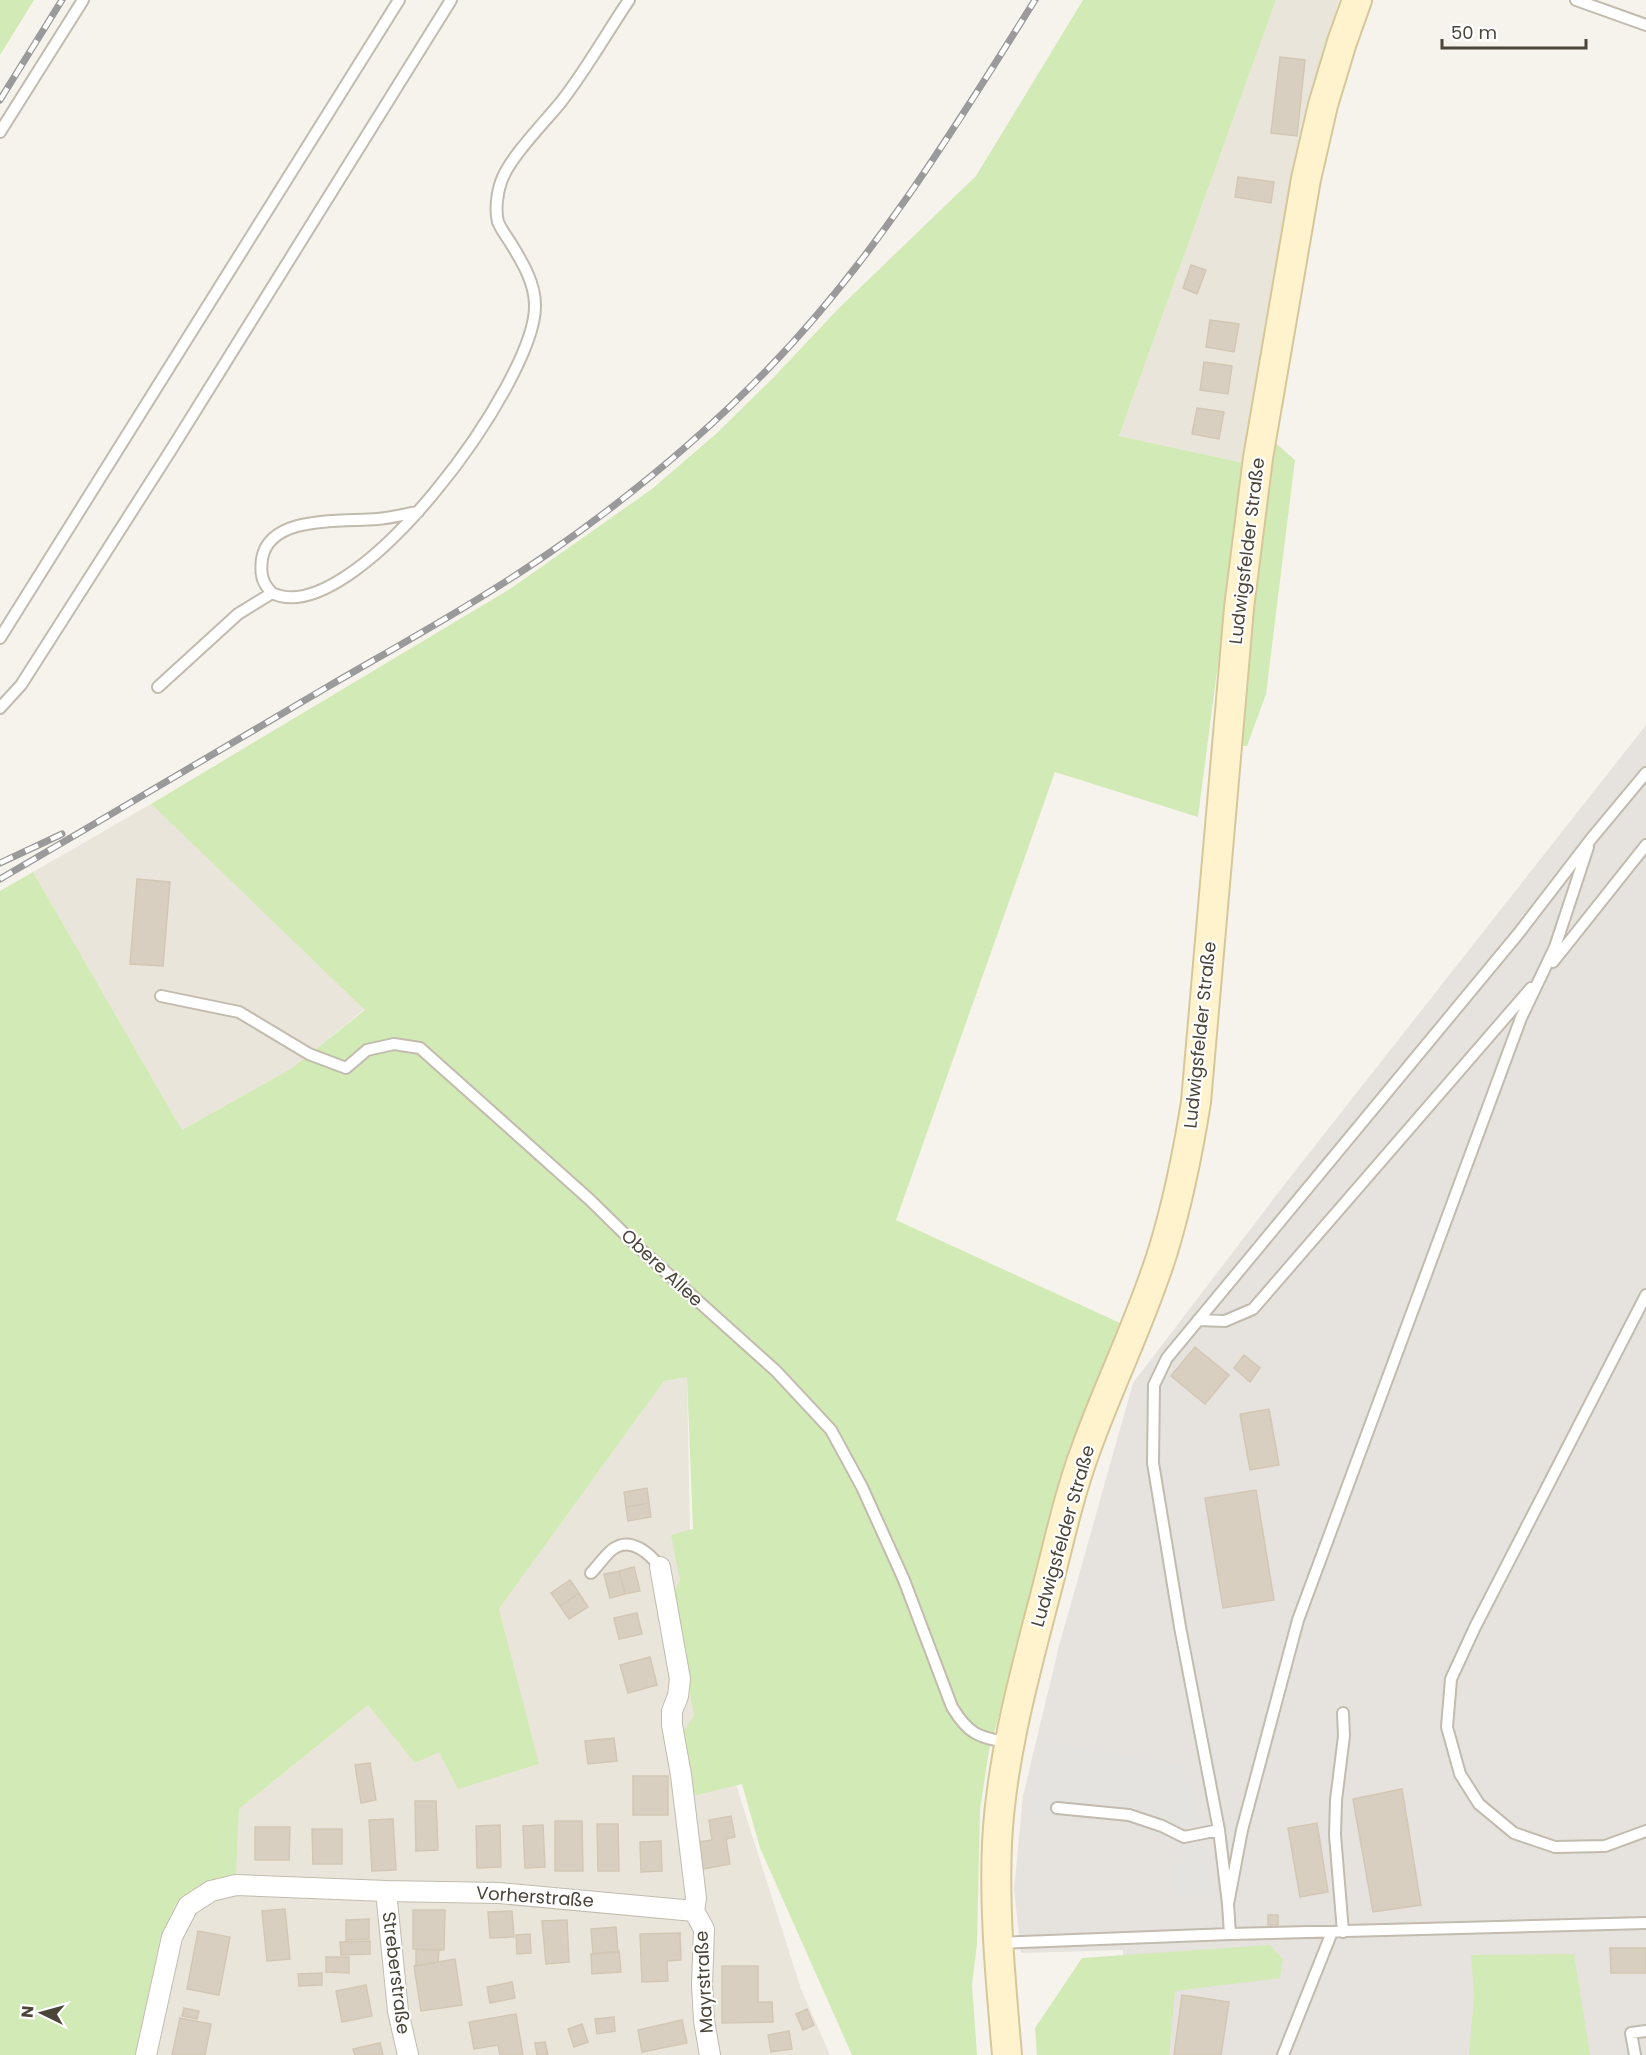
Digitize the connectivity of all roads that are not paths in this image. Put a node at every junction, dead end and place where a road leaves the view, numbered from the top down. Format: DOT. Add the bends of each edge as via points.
graph roads {
  1 [pos="83,0"];
  2 [pos="399,0"];
  3 [pos="451,0"];
  4 [pos="628,0"];
  5 [pos="1357,0"];
  6 [pos="1575,0"];
  7 [pos="1646,25"];
  8 [pos="0,132"];
  9 [pos="419,512"];
  10 [pos="272,593"];
  11 [pos="0,638"];
  12 [pos="158,687"];
  13 [pos="0,708"];
  14 [pos="1646,773"];
  15 [pos="1591,839"];
  16 [pos="1646,845"];
  17 [pos="1542,976"];
  18 [pos="161,996"];
  19 [pos="1646,1295"];
  20 [pos="1198,1320"];
  21 [pos="660,1567"];
  22 [pos="591,1573"];
  23 [pos="1343,1713"];
  24 [pos="1011,1743"];
  25 [pos="1057,1808"];
  26 [pos="1219,1830"];
  27 [pos="1646,1831"];
  28 [pos="386,1891"];
  29 [pos="1228,1904"];
  30 [pos="694,1911"];
  31 [pos="1646,1923"];
  32 [pos="1337,1932"];
  33 [pos="1230,1934"];
  34 [pos="998,1943"];
  35 [pos="1646,2031"];
  36 [pos="146,2055"];
  37 [pos="408,2055"];
  38 [pos="710,2055"];
  39 [pos="1007,2055"];
  40 [pos="1283,2055"];
  41 [pos="1635,2055"];
  1 -- 8 [label="lane"];
  2 -- 11 [label="lane"];
  3 -- 13 [label="lane" via="28,675"];
  4 -- 9 [label="lane" via="562,100 501,181 498,223 530,280 535,305 528,340 483,428"];
  5 -- 24 [label="street, Ludwigsfelder Straße" via="1323,105 1308,170 1258,458 1239,608 1197,1091 1188,1154 1163,1251 1073,1488"];
  6 -- 7 [label="lane"];
  9 -- 10 [label="lane" via="381,549 331,585 299,597 283,598"];
  9 -- 10 [label="lane" via="378,519 338,519 301,525 276,535 264,551 261,569 263,584"];
  10 -- 12 [label="lane" via="238,614"];
  14 -- 15 [label="lane"];
  15 -- 17 [label="lane"];
  15 -- 20 [label="lane" via="1518,934"];
  16 -- 17 [label="lane"];
  17 -- 20 [label="lane" via="1253,1310 1225,1321"];
  17 -- 29 [label="lane" via="1513,1040 1298,1620 1242,1830"];
  18 -- 24 [label="lane, Obere Allee" via="239,1012 309,1054 346,1068 367,1050 394,1044 420,1048 776,1371 831,1431 862,1487 904,1580 952,1707 963,1726 975,1734"];
  19 -- 27 [label="lane" via="1451,1679 1447,1727 1460,1774 1479,1804 1514,1833 1555,1847 1605,1846"];
  20 -- 26 [label="lane" via="1167,1358 1154,1385 1153,1463"];
  21 -- 22 [label="lane" via="648,1552 628,1544 614,1548"];
  21 -- 30 [label="street" via="680,1678 672,1725 696,1898"];
  23 -- 32 [label="lane" via="1335,1835"];
  24 -- 34 [label="street, Ludwigsfelder Straße" via="997,1842"];
  25 -- 26 [label="lane" via="1129,1815 1184,1837"];
  26 -- 29 [label="lane"];
  28 -- 30 [label="street, Vorherstraße" via="499,1893"];
  28 -- 36 [label="street, Vorherstraße" via="236,1885 211,1891 188,1906 172,1937"];
  28 -- 37 [label="street, Streberstraße" via="398,2011"];
  29 -- 33 [label="lane"];
  30 -- 38 [label="street, Mayrstraße" via="704,1929 702,1985"];
  31 -- 32 [label="lane"];
  32 -- 33 [label="lane"];
  32 -- 40 [label="lane"];
  33 -- 34 [label="lane"];
  34 -- 39 [label="street, Ludwigsfelder Straße"];
  35 -- 41 [label="lane" via="1631,2034"];
}
